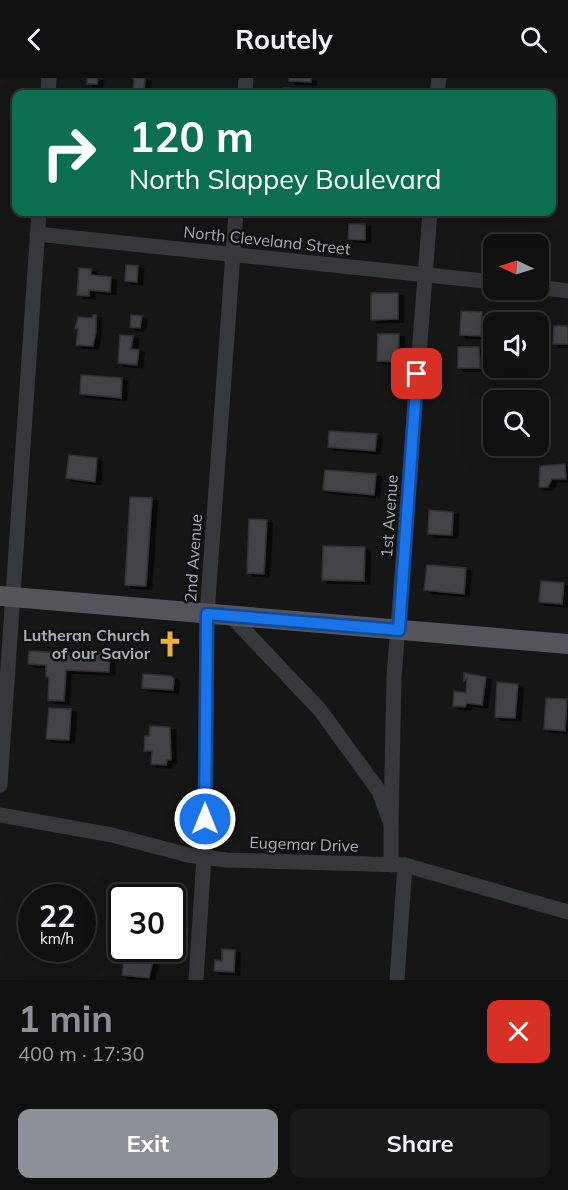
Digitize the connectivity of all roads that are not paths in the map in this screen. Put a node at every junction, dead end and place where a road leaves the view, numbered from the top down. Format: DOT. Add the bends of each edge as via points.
graph roads {
  1 [pos="39,216"];
  2 [pos="236,216"];
  3 [pos="430,216"];
  4 [pos="37,234"];
  5 [pos="232,254"];
  6 [pos="426,275"];
  7 [pos="483,281"];
  8 [pos="549,288"];
  9 [pos="568,291"];
  10 [pos="6,597"];
  11 [pos="207,614"];
  12 [pos="230,615"];
  13 [pos="399,630"];
  14 [pos="568,644"];
  15 [pos="0,785"];
  16 [pos="0,815"];
  17 [pos="391,824"];
  18 [pos="204,857"];
  19 [pos="398,865"];
  20 [pos="568,912"];
  21 [pos="196,980"];
  22 [pos="397,980"];
  1 -- 4 [label="street"];
  2 -- 5 [label="street, 2nd Avenue"];
  3 -- 6 [label="street, 1st Avenue"];
  4 -- 5 [label="street, North Cleveland Street"];
  4 -- 10 [label="street"];
  5 -- 6 [label="street, North Cleveland Street"];
  5 -- 11 [label="street, 2nd Avenue"];
  6 -- 7 [label="street, North Cleveland Street"];
  6 -- 13 [label="street, 1st Avenue"];
  8 -- 9 [label="street"];
  10 -- 11 [label="main road"];
  10 -- 15 [label="street"];
  11 -- 12 [label="main road"];
  11 -- 18 [label="street, 2nd Avenue"];
  12 -- 13 [label="main road"];
  12 -- 17 [label="street" via="333,726 379,791"];
  13 -- 14 [label="main road"];
  13 -- 17 [label="street, 1st Avenue" via="390,770"];
  16 -- 18 [label="street, Eugemar Drive"];
  17 -- 19 [label="street, 1st Avenue"];
  18 -- 19 [label="street, Eugemar Drive"];
  18 -- 21 [label="street, 2nd Avenue"];
  19 -- 20 [label="street, Eugemar Drive"];
  19 -- 22 [label="street, 1st Avenue"];
}
